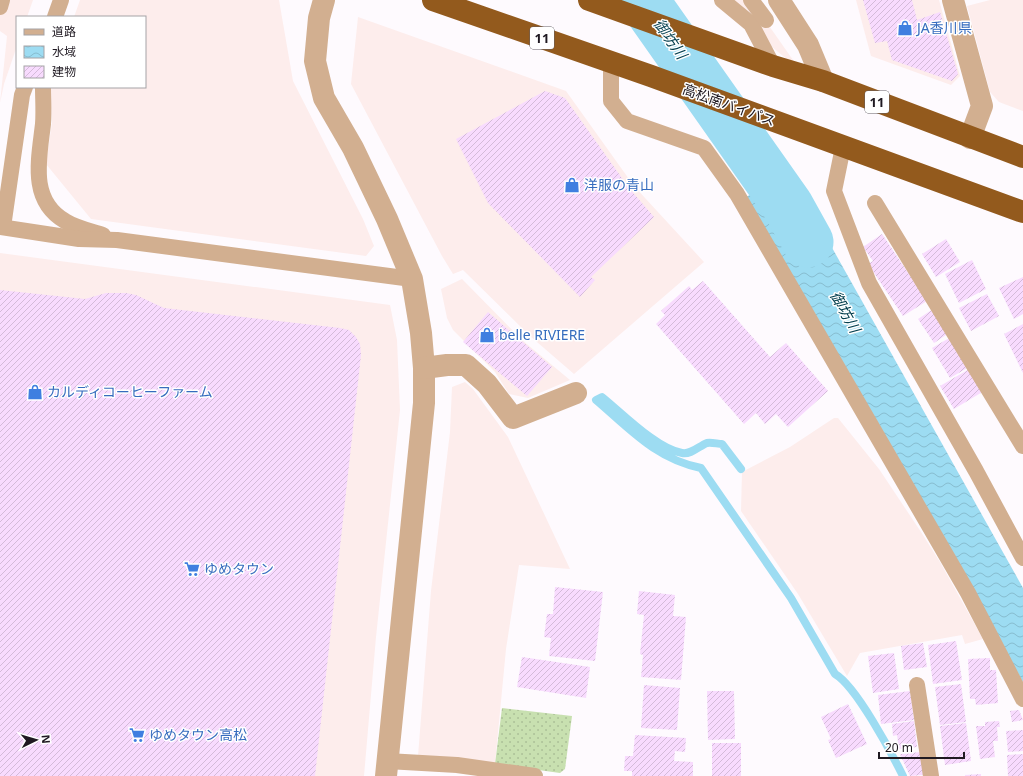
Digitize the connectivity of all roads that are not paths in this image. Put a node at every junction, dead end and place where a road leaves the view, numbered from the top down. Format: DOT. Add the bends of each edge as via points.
graph roads {
  1 [pos="2,0"];
  2 [pos="61,0"];
  3 [pos="324,0"];
  4 [pos="433,0"];
  5 [pos="589,0"];
  6 [pos="722,0"];
  7 [pos="751,0"];
  8 [pos="779,0"];
  9 [pos="953,0"];
  10 [pos="0,7"];
  11 [pos="55,16"];
  12 [pos="766,20"];
  13 [pos="611,62"];
  14 [pos="773,66"];
  15 [pos="823,81"];
  16 [pos="25,88"];
  17 [pos="43,88"];
  18 [pos="970,138"];
  19 [pos="843,147"];
  20 [pos="1023,157"];
  21 [pos="875,203"];
  22 [pos="1023,212"];
  23 [pos="2,227"];
  24 [pos="117,240"];
  25 [pos="412,279"];
  26 [pos="424,368"];
  27 [pos="576,393"];
  28 [pos="1023,446"];
  29 [pos="1023,558"];
  30 [pos="917,685"];
  31 [pos="1023,699"];
  32 [pos="387,769"];
  33 [pos="535,776"];
  34 [pos="931,776"];
  1 -- 10 [label="lane"];
  2 -- 11 [label="lane"];
  3 -- 25 [label="street" via="319,18 315,61 324,98 353,148"];
  4 -- 13 [label="highway, 高松南バイパス / 11"];
  5 -- 14 [label="highway, 11"];
  6 -- 14 [label="lane" via="751,24"];
  7 -- 12 [label="lane"];
  8 -- 15 [label="street" via="808,45"];
  9 -- 18 [label="street" via="982,106"];
  13 -- 19 [label="highway, 高松南バイパス / 11"];
  13 -- 31 [label="lane" via="611,101 627,121 704,148 737,194 968,593"];
  14 -- 15 [label="highway, 11"];
  15 -- 18 [label="highway, 11"];
  16 -- 23 [label="lane"];
  17 -- 24 [label="lane" via="43,122 37,162 39,186 50,209 65,221"];
  18 -- 20 [label="highway, 11"];
  19 -- 22 [label="highway, 高松南バイパス / 11"];
  19 -- 29 [label="lane" via="834,191 869,283"];
  21 -- 28 [label="lane"];
  23 -- 24 [label="lane" via="79,239"];
  24 -- 25 [label="lane"];
  25 -- 26 [label="street"];
  26 -- 27 [label="street" via="447,364 466,365 488,384 513,418"];
  26 -- 32 [label="street" via="424,403"];
  30 -- 34 [label="lane"];
  32 -- 33 [label="lane" via="457,765"];
}
